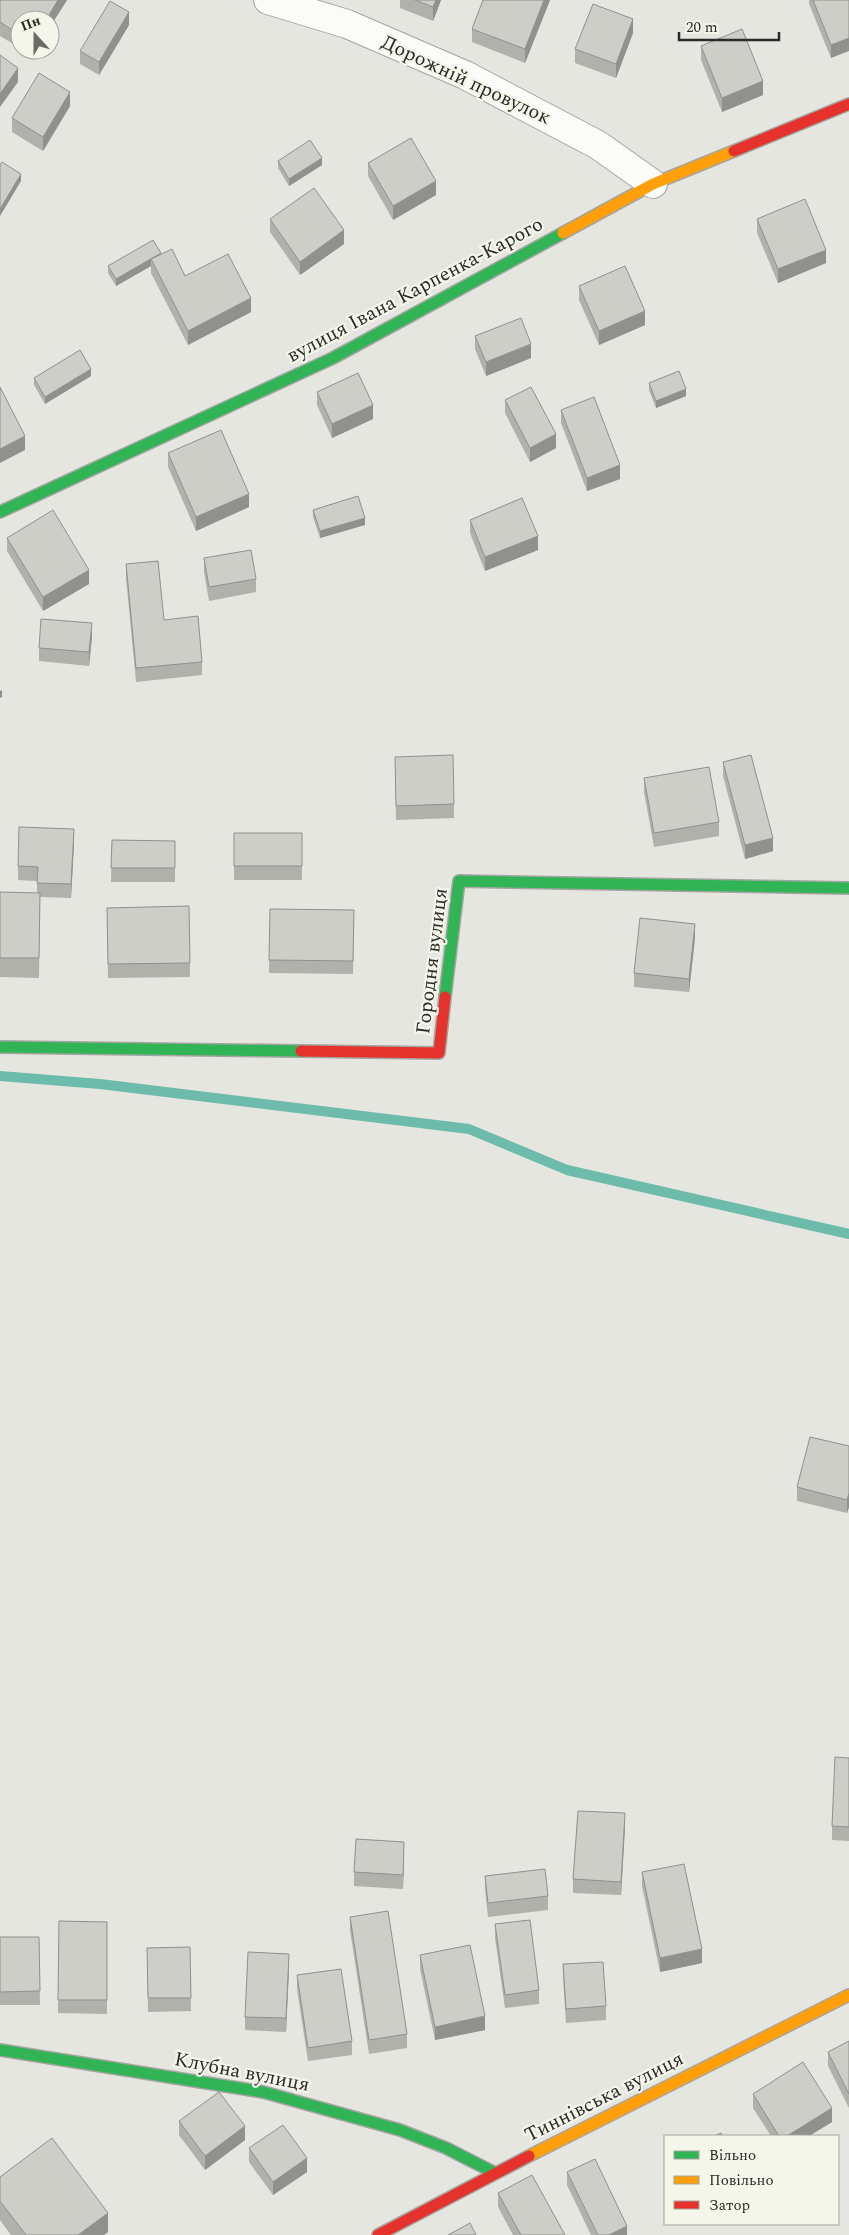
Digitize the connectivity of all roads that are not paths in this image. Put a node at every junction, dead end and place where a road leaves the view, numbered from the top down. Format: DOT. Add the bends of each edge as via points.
graph roads {
  1 [pos="268,0"];
  2 [pos="849,104"];
  3 [pos="653,184"];
  4 [pos="0,512"];
  5 [pos="849,888"];
  6 [pos="0,1047"];
  7 [pos="849,1995"];
  8 [pos="0,2050"];
  9 [pos="495,2173"];
  10 [pos="378,2235"];
  1 -- 3 [label="street, Дорожній провулок" via="347,24 465,75 598,144"];
  2 -- 3 [label="street, вулиця Івана Карпенка-Карого"];
  3 -- 4 [label="street, вулиця Івана Карпенка-Карого" via="333,358"];
  5 -- 6 [label="street, Городня вулиця" via="459,881 439,1052"];
  7 -- 9 [label="street, Тиннівська вулиця"];
  8 -- 9 [label="street, Клубна вулиця" via="263,2092 400,2130 446,2148"];
  9 -- 10 [label="street, Тиннівська вулиця"];
}
